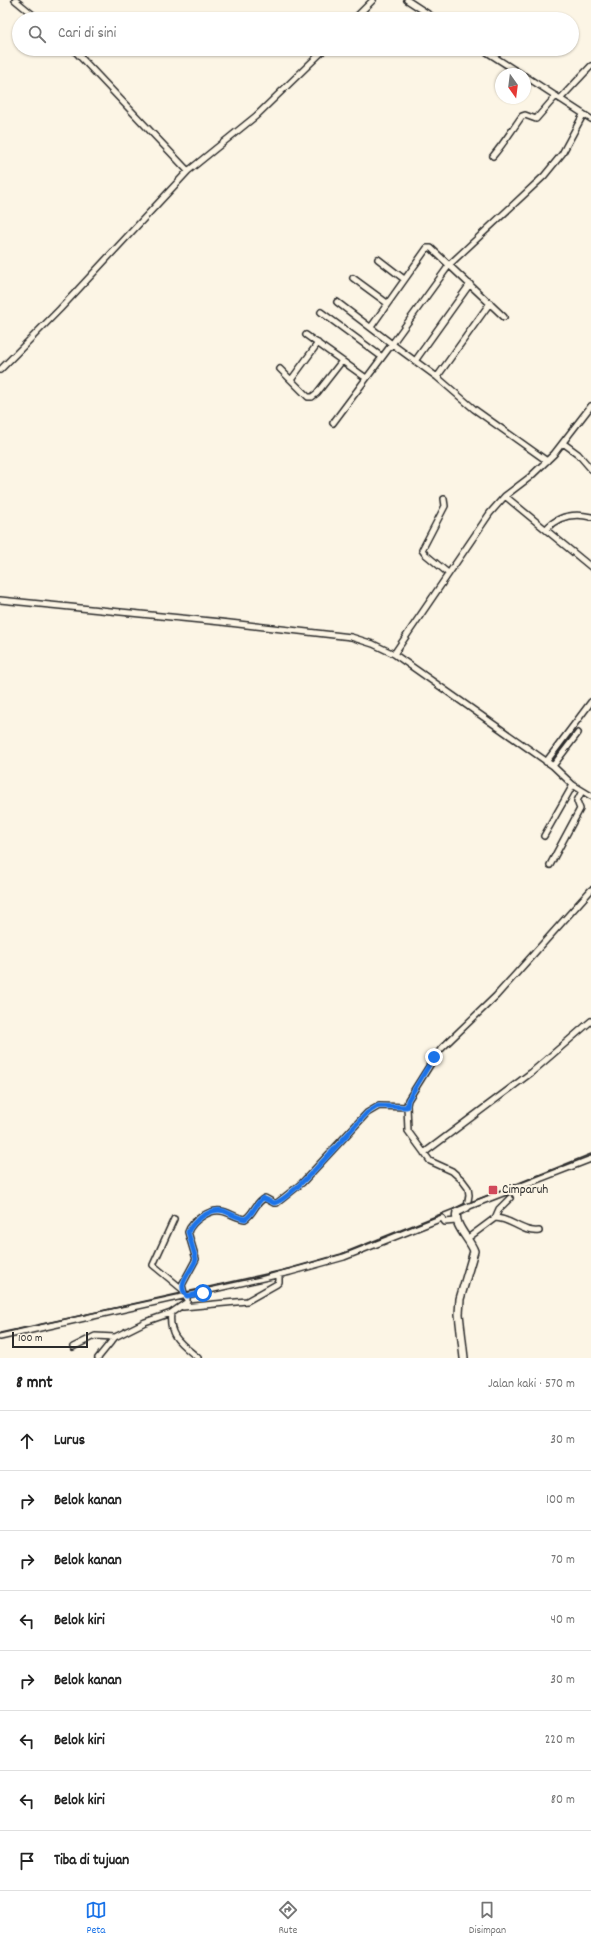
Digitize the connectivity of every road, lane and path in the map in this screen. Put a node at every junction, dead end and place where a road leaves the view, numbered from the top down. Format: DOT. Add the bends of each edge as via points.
graph roads {
  1 [pos="15,0"];
  2 [pos="373,0"];
  3 [pos="407,0"];
  4 [pos="30,12"];
  5 [pos="361,12"];
  6 [pos="425,12"];
  7 [pos="80,56"];
  8 [pos="318,56"];
  9 [pos="493,56"];
  10 [pos="591,66"];
  11 [pos="512,68"];
  12 [pos="531,80"];
  13 [pos="558,98"];
  14 [pos="583,115"];
  15 [pos="591,120"];
  16 [pos="493,156"];
  17 [pos="188,171"];
  18 [pos="378,259"];
  19 [pos="450,264"];
  20 [pos="353,278"];
  21 [pos="404,279"];
  22 [pos="470,284"];
  23 [pos="337,302"];
  24 [pos="387,303"];
  25 [pos="490,303"];
  26 [pos="321,312"];
  27 [pos="504,317"];
  28 [pos="371,327"];
  29 [pos="306,335"];
  30 [pos="318,343"];
  31 [pos="392,344"];
  32 [pos="382,357"];
  33 [pos="342,361"];
  34 [pos="415,361"];
  35 [pos="280,369"];
  36 [pos="0,370"];
  37 [pos="437,377"];
  38 [pos="366,378"];
  39 [pos="291,380"];
  40 [pos="591,406"];
  41 [pos="333,423"];
  42 [pos="563,443"];
  43 [pos="547,461"];
  44 [pos="591,469"];
  45 [pos="505,496"];
  46 [pos="444,499"];
  47 [pos="591,517"];
  48 [pos="546,529"];
  49 [pos="591,567"];
  50 [pos="448,573"];
  51 [pos="0,600"];
  52 [pos="394,654"];
  53 [pos="591,702"];
  54 [pos="578,733"];
  55 [pos="546,762"];
  56 [pos="553,766"];
  57 [pos="573,784"];
  58 [pos="582,791"];
  59 [pos="591,796"];
  60 [pos="544,836"];
  61 [pos="550,865"];
  62 [pos="591,890"];
  63 [pos="591,1021"];
  64 [pos="407,1107"];
  65 [pos="424,1153"];
  66 [pos="591,1159"];
  67 [pos="510,1198"];
  68 [pos="467,1207"];
  69 [pos="495,1218"];
  70 [pos="174,1219"];
  71 [pos="455,1221"];
  72 [pos="539,1231"];
  73 [pos="468,1238"];
  74 [pos="279,1275"];
  75 [pos="182,1289"];
  76 [pos="187,1296"];
  77 [pos="181,1308"];
  78 [pos="172,1313"];
  79 [pos="0,1337"];
  80 [pos="115,1338"];
  81 [pos="73,1346"];
  82 [pos="98,1358"];
  83 [pos="198,1358"];
  84 [pos="464,1358"];
  1 -- 4 [label="street"];
  2 -- 5 [label="street"];
  3 -- 6 [label="street"];
  7 -- 17 [label="street"];
  8 -- 17 [label="street" via="256,116"];
  9 -- 11 [label="street"];
  10 -- 13 [label="street"];
  12 -- 13 [label="street"];
  13 -- 14 [label="street"];
  13 -- 16 [label="street" via="536,119 522,116 506,142"];
  14 -- 15 [label="street"];
  14 -- 19 [label="street" via="562,154 544,176"];
  17 -- 36 [label="street"];
  18 -- 21 [label="street"];
  19 -- 21 [label="street" via="431,248 427,248"];
  19 -- 22 [label="street"];
  19 -- 31 [label="street"];
  20 -- 24 [label="street"];
  21 -- 24 [label="street"];
  22 -- 25 [label="street"];
  22 -- 34 [label="street"];
  23 -- 28 [label="street"];
  24 -- 28 [label="street"];
  25 -- 27 [label="street"];
  25 -- 37 [label="street"];
  26 -- 32 [label="street"];
  28 -- 31 [label="street"];
  29 -- 30 [label="street"];
  30 -- 33 [label="street"];
  30 -- 39 [label="street"];
  31 -- 32 [label="street"];
  31 -- 34 [label="street"];
  32 -- 38 [label="street"];
  33 -- 38 [label="street"];
  33 -- 39 [label="street" via="313,397 308,397"];
  34 -- 37 [label="street"];
  35 -- 39 [label="street"];
  37 -- 43 [label="street" via="474,409"];
  38 -- 41 [label="street"];
  40 -- 42 [label="street"];
  42 -- 43 [label="street"];
  42 -- 44 [label="street" via="578,454"];
  43 -- 45 [label="street"];
  45 -- 48 [label="street"];
  45 -- 50 [label="street"];
  46 -- 50 [label="street" via="445,506 422,550"];
  47 -- 48 [label="street" via="563,517"];
  48 -- 49 [label="street"];
  50 -- 52 [label="street"];
  51 -- 52 [label="street" via="344,636"];
  52 -- 55 [label="street"];
  53 -- 55 [label="street"];
  54 -- 56 [label="street"];
  55 -- 56 [label="street"];
  56 -- 57 [label="street"];
  57 -- 58 [label="street"];
  57 -- 60 [label="street"];
  58 -- 59 [label="street"];
  58 -- 61 [label="street" via="577,801 580,809"];
  62 -- 64 [label="street" via="496,996 434,1057 408,1100"];
  63 -- 65 [label="street" via="532,1072"];
  64 -- 65 [label="street" via="408,1131"];
  64 -- 75 [label="street" via="373,1108 302,1183 277,1203 263,1198 245,1219 218,1210 194,1222 188,1232 196,1259"];
  65 -- 68 [label="street" via="430,1161 452,1171 462,1180 468,1188"];
  66 -- 68 [label="street"];
  67 -- 69 [label="street" via="499,1209"];
  68 -- 71 [label="street" via="457,1212"];
  69 -- 72 [label="street" via="507,1220 525,1230"];
  69 -- 73 [label="street"];
  70 -- 75 [label="street" via="153,1264"];
  71 -- 73 [label="street"];
  71 -- 74 [label="street" via="445,1222 442,1218 344,1257"];
  73 -- 84 [label="street" via="474,1256 460,1299 458,1314"];
  74 -- 76 [label="street"];
  74 -- 77 [label="street" via="277,1284 247,1301"];
  75 -- 76 [label="street"];
  76 -- 77 [label="street" via="187,1302"];
  76 -- 79 [label="street"];
  77 -- 78 [label="street"];
  78 -- 80 [label="street" via="145,1322"];
  78 -- 83 [label="street" via="171,1327 174,1336"];
  80 -- 81 [label="street" via="95,1336"];
  80 -- 82 [label="street"];
}
